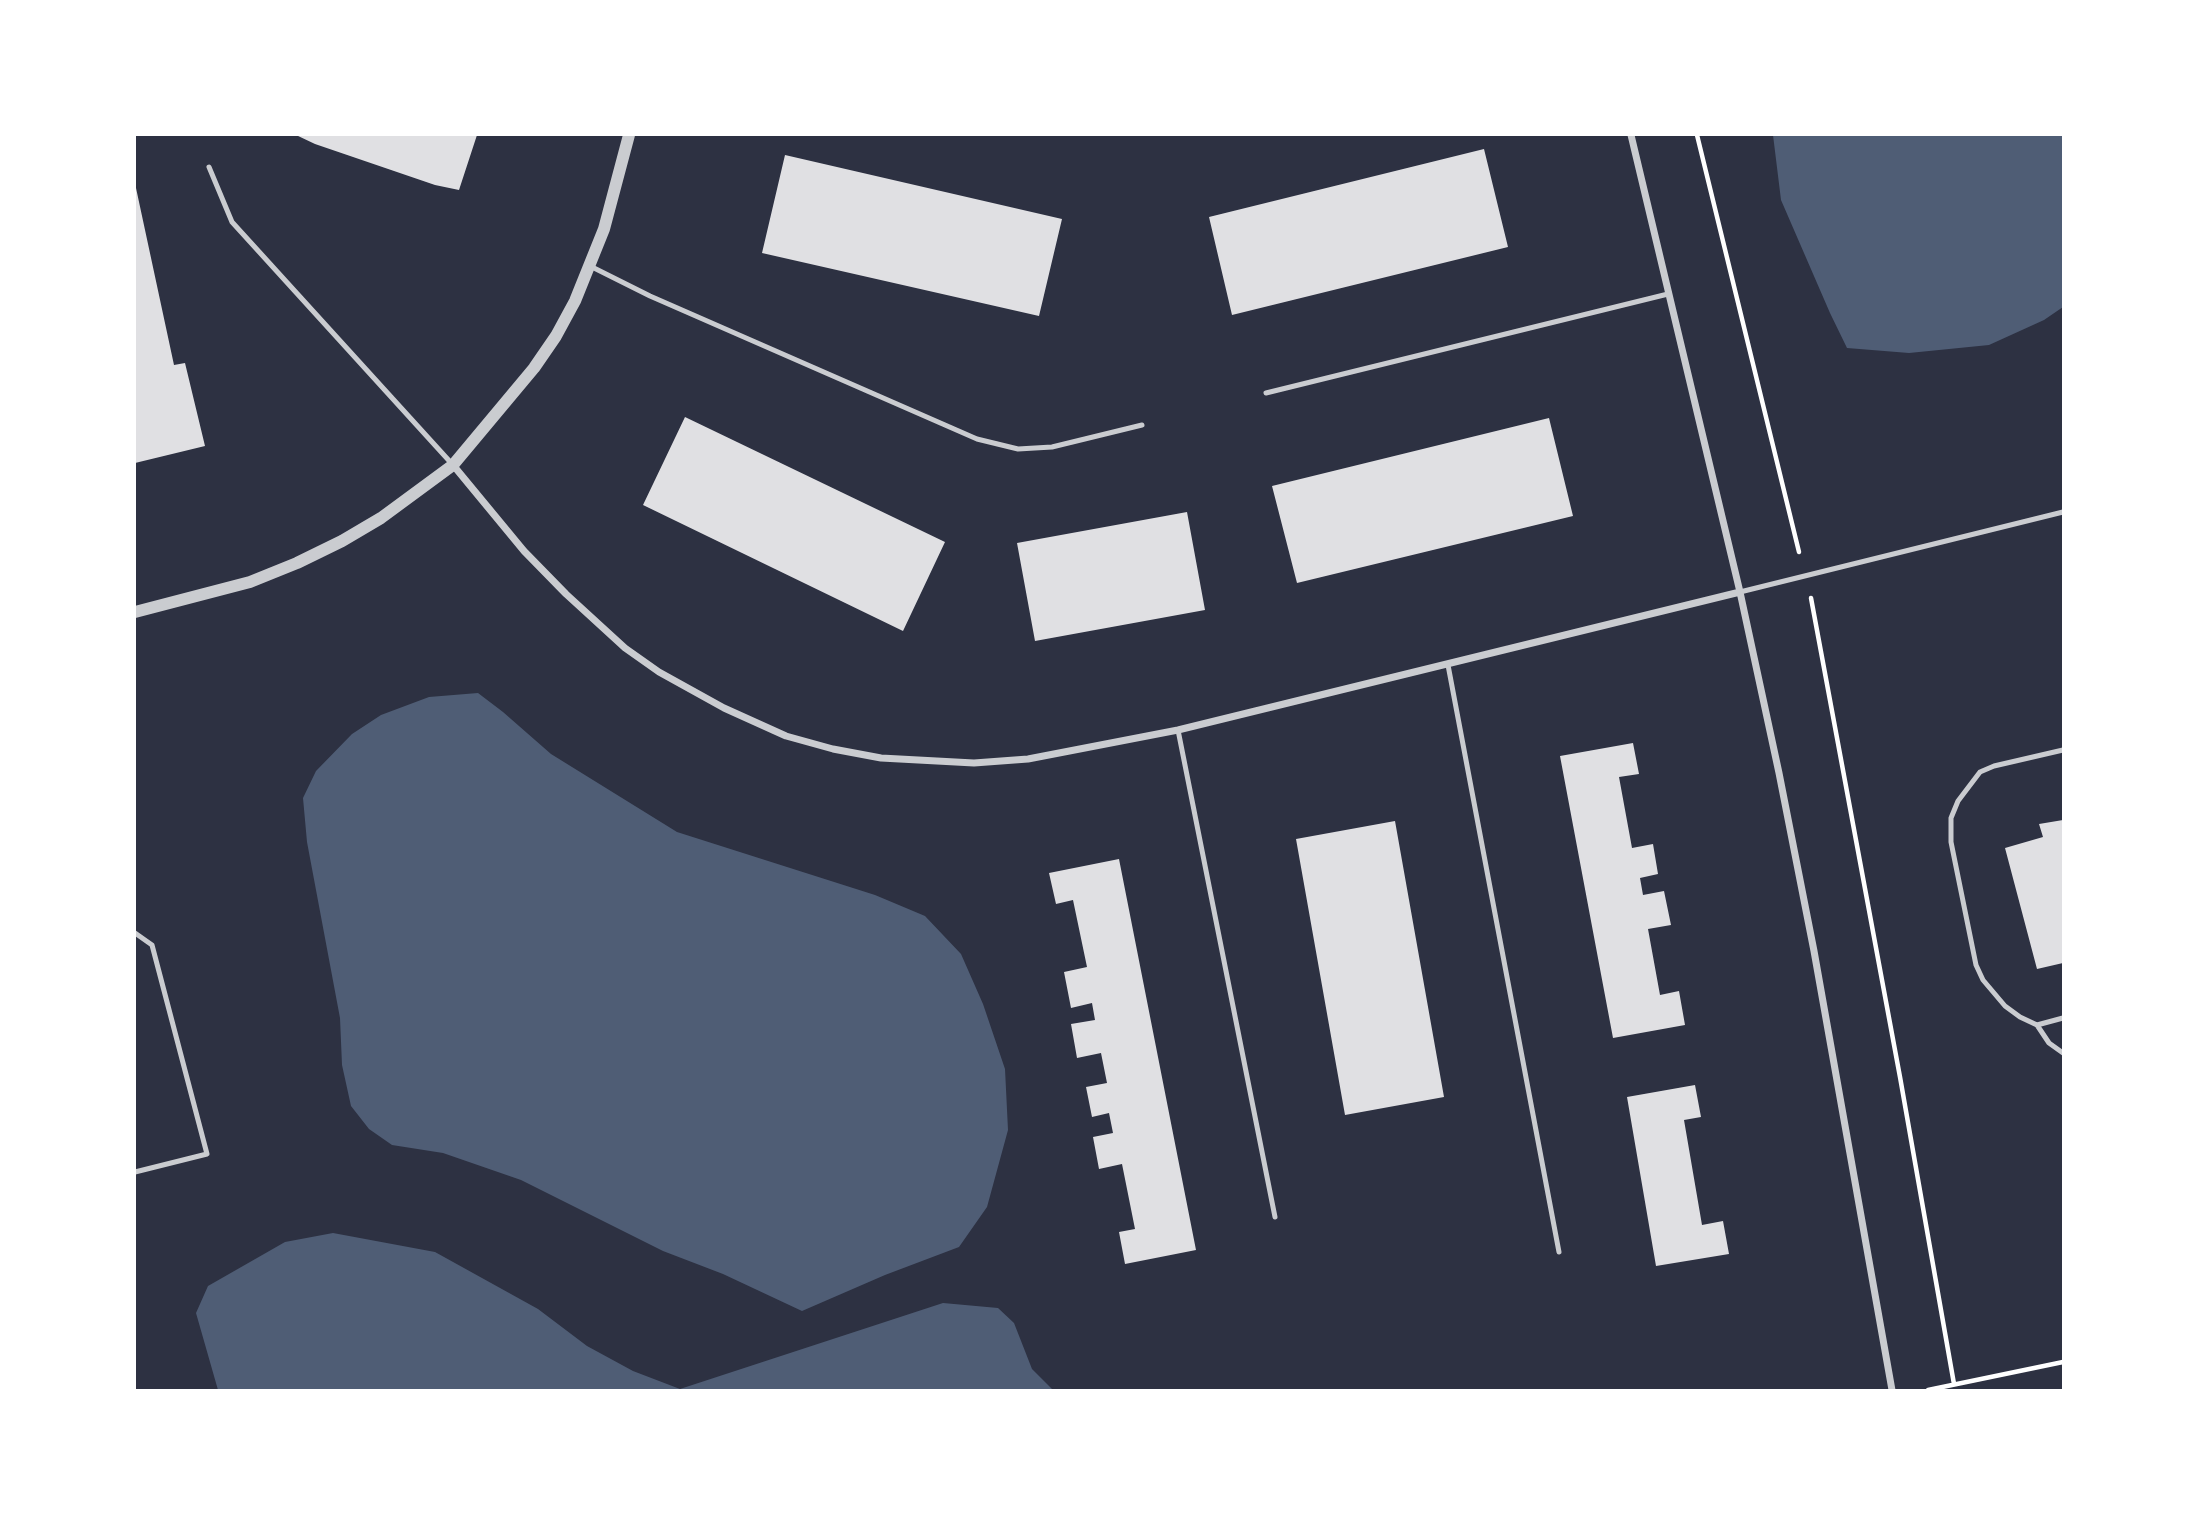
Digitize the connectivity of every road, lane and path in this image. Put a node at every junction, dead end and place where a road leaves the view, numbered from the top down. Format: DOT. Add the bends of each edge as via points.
graph roads {
  1 [pos="629,135"];
  2 [pos="1631,135"];
  3 [pos="1697,135"];
  4 [pos="209,167"];
  5 [pos="590,267"];
  6 [pos="1668,294"];
  7 [pos="1266,393"];
  8 [pos="1142,425"];
  9 [pos="453,465"];
  10 [pos="2063,512"];
  11 [pos="1805,574"];
  12 [pos="1740,592"];
  13 [pos="135,612"];
  14 [pos="1448,665"];
  15 [pos="1178,730"];
  16 [pos="2063,750"];
  17 [pos="135,933"];
  18 [pos="2063,1018"];
  19 [pos="2037,1025"];
  20 [pos="2063,1053"];
  21 [pos="135,1172"];
  22 [pos="1275,1217"];
  23 [pos="1559,1252"];
  24 [pos="2063,1362"];
  25 [pos="1954,1384"];
  26 [pos="1892,1390"];
  27 [pos="1928,1390"];
  1 -- 5 [label="street"];
  2 -- 6 [label="street"];
  3 -- 11 [label="path"];
  4 -- 9 [label="lane" via="232,222"];
  5 -- 8 [label="lane" via="977,439 1018,449 1052,447"];
  5 -- 9 [label="street" via="549,347"];
  6 -- 7 [label="lane"];
  6 -- 12 [label="street"];
  9 -- 13 [label="street" via="381,517 297,563 250,582"];
  9 -- 15 [label="street" via="524,551 625,648 689,690 786,736 881,758 974,763 1027,759"];
  10 -- 11 [label="lane"];
  11 -- 12 [label="lane"];
  11 -- 25 [label="path"];
  12 -- 14 [label="street"];
  12 -- 26 [label="street" via="1798,867"];
  14 -- 15 [label="street"];
  14 -- 23 [label="lane"];
  15 -- 22 [label="lane"];
  16 -- 19 [label="lane" via="1980,772 1951,818 1951,842 1976,965 1999,1000"];
  17 -- 21 [label="lane" via="152,945 206,1154"];
  18 -- 19 [label="lane"];
  19 -- 20 [label="lane" via="2049,1044"];
  24 -- 25 [label="path"];
  25 -- 27 [label="path"];
}
